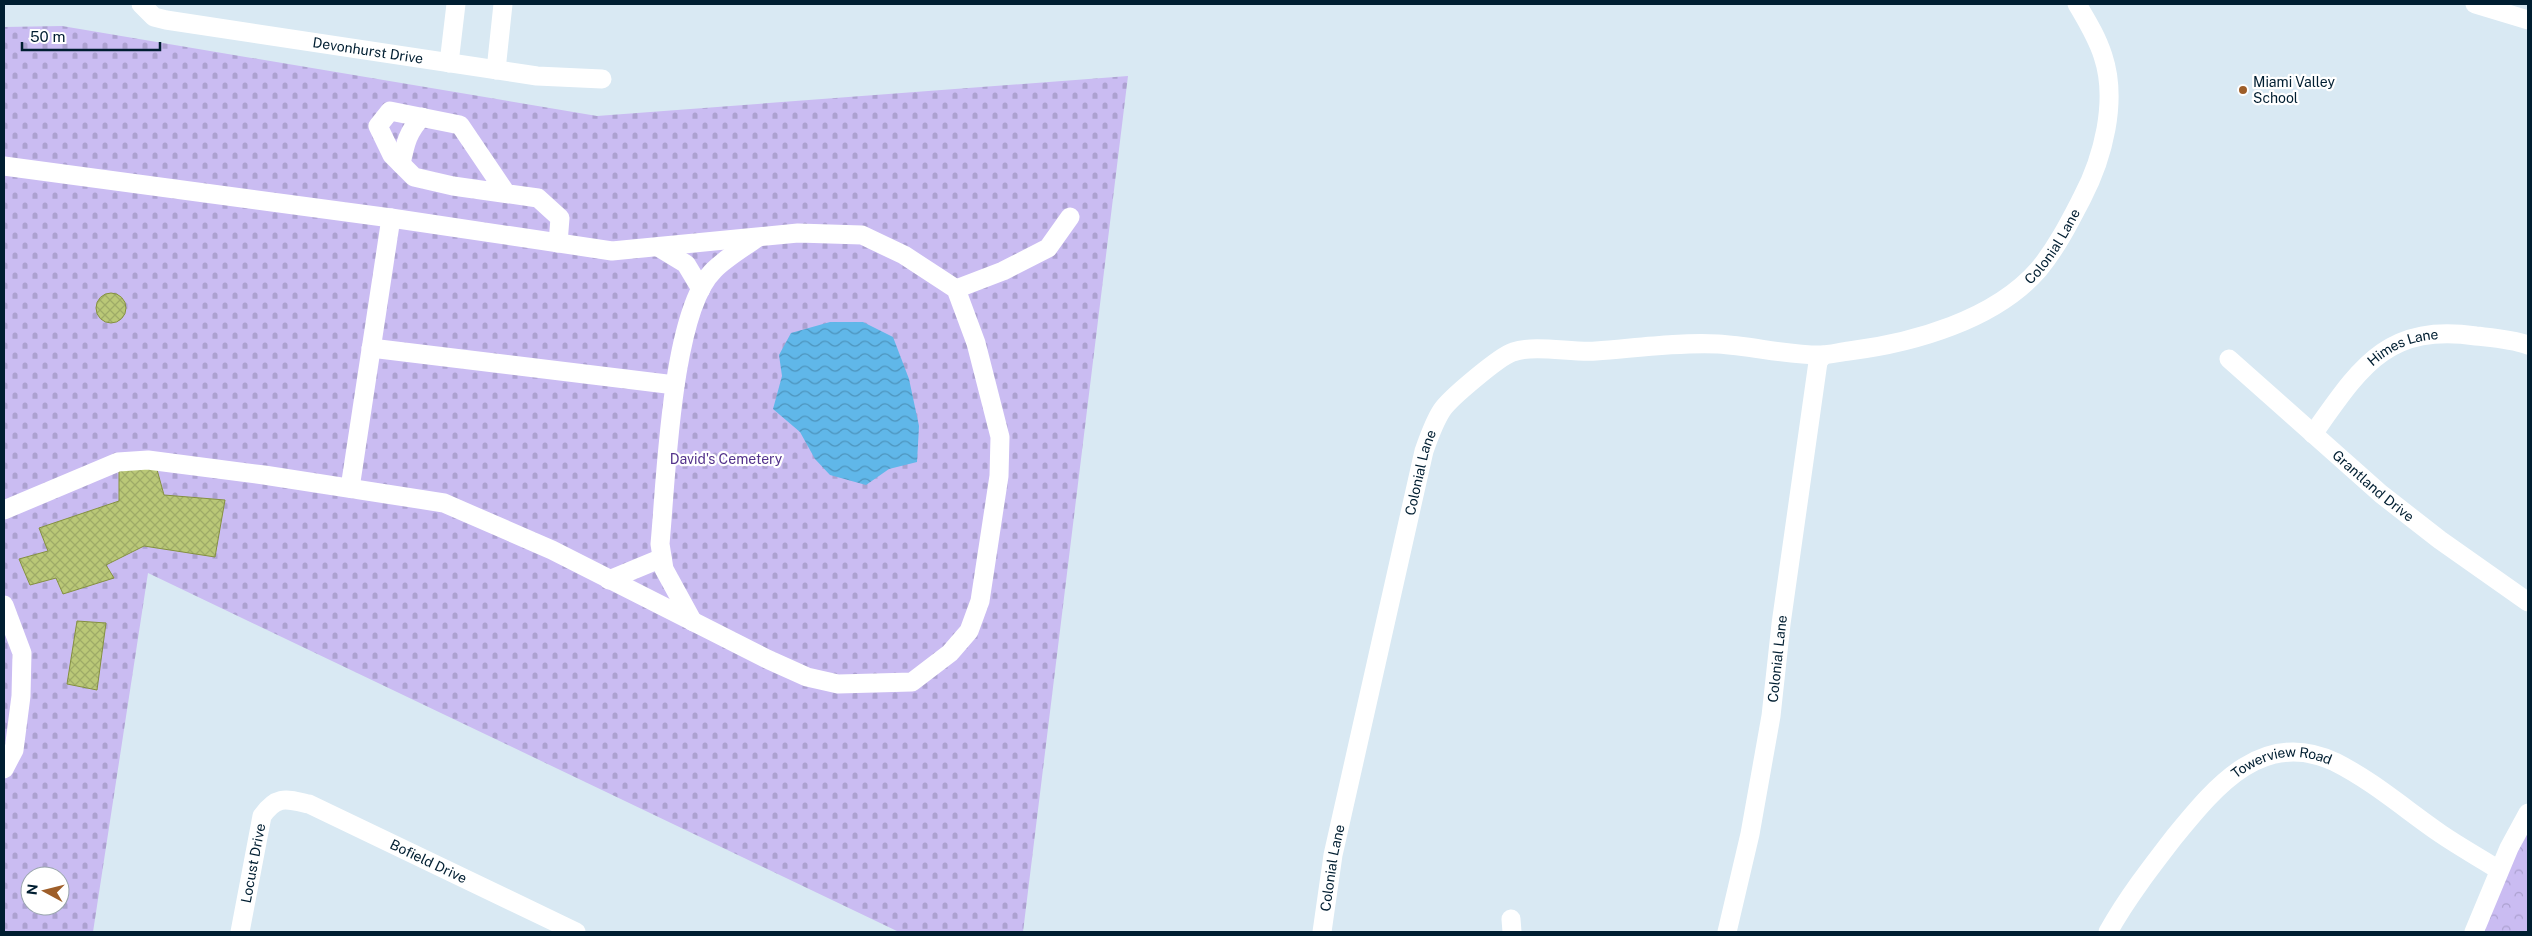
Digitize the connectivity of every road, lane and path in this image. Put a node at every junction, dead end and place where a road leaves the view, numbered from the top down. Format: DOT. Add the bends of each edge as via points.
graph roads {
  1 [pos="141,4"];
  2 [pos="456,4"];
  3 [pos="503,4"];
  4 [pos="2077,4"];
  5 [pos="2475,4"];
  6 [pos="2528,20"];
  7 [pos="449,63"];
  8 [pos="496,70"];
  9 [pos="602,79"];
  10 [pos="422,117"];
  11 [pos="402,164"];
  12 [pos="4,166"];
  13 [pos="506,193"];
  14 [pos="1070,217"];
  15 [pos="390,218"];
  16 [pos="758,238"];
  17 [pos="558,243"];
  18 [pos="658,247"];
  19 [pos="701,288"];
  20 [pos="956,289"];
  21 [pos="2528,345"];
  22 [pos="371,348"];
  23 [pos="1823,355"];
  24 [pos="2229,358"];
  25 [pos="675,385"];
  26 [pos="2313,434"];
  27 [pos="350,488"];
  28 [pos="4,510"];
  29 [pos="662,558"];
  30 [pos="609,580"];
  31 [pos="2528,602"];
  32 [pos="4,605"];
  33 [pos="693,622"];
  34 [pos="4,769"];
  35 [pos="277,801"];
  36 [pos="2528,813"];
  37 [pos="2499,870"];
  38 [pos="240,932"];
  39 [pos="576,932"];
  40 [pos="1322,932"];
  41 [pos="1727,932"];
  42 [pos="2108,932"];
  43 [pos="2474,932"];
  1 -- 7 [label="street, Devonhurst Drive" via="154,17 166,20"];
  2 -- 7 [label="street"];
  3 -- 8 [label="street"];
  4 -- 23 [label="street, Colonial Lane" via="2104,59 2109,101 2099,158 2088,187 2060,240 2038,270 1992,306 1921,337"];
  5 -- 6 [label="street"];
  7 -- 8 [label="street, Devonhurst Drive"];
  8 -- 9 [label="street, Devonhurst Drive" via="537,76"];
  10 -- 11 [label="street" via="405,140"];
  10 -- 11 [label="street" via="390,110 378,126 392,155"];
  10 -- 13 [label="street" via="460,125"];
  11 -- 13 [label="street" via="414,177"];
  12 -- 15 [label="street"];
  13 -- 17 [label="street" via="538,198 560,218"];
  14 -- 20 [label="street" via="1048,248 1003,271"];
  15 -- 17 [label="street"];
  15 -- 22 [label="street"];
  16 -- 18 [label="street"];
  16 -- 19 [label="street" via="714,270"];
  16 -- 20 [label="street" via="798,233 862,236 904,255"];
  17 -- 18 [label="street" via="612,251"];
  18 -- 19 [label="street" via="686,264"];
  19 -- 25 [label="street" via="686,333"];
  20 -- 33 [label="street" via="976,343 1000,437 999,476 980,601 969,631 950,653 912,682 838,684 807,677"];
  21 -- 26 [label="street, Himes Lane" via="2453,332 2408,338 2368,362"];
  22 -- 25 [label="street"];
  22 -- 27 [label="street"];
  23 -- 40 [label="street, Colonial Lane" via="1719,344 1582,352 1526,349 1511,352 1443,408 1424,451 1335,847"];
  23 -- 41 [label="street, Colonial Lane" via="1818,362 1802,468 1764,757"];
  24 -- 26 [label="street, Grantland Drive"];
  25 -- 29 [label="street" via="660,544"];
  26 -- 31 [label="street, Grantland Drive" via="2381,494"];
  27 -- 28 [label="street" via="148,460 118,462"];
  27 -- 30 [label="street" via="444,503 552,550"];
  29 -- 30 [label="street"];
  29 -- 33 [label="street" via="664,569"];
  30 -- 33 [label="street"];
  32 -- 34 [label="street" via="22,653 21,696 14,750"];
  35 -- 38 [label="street, Locust Drive" via="262,816"];
  35 -- 39 [label="street, Bofield Drive" via="287,799 309,804"];
  36 -- 37 [label="street"];
  37 -- 42 [label="street, Towerview Road" via="2342,766 2310,754 2286,752 2267,755 2226,779 2209,795 2150,868"];
  37 -- 43 [label="street"];
}
